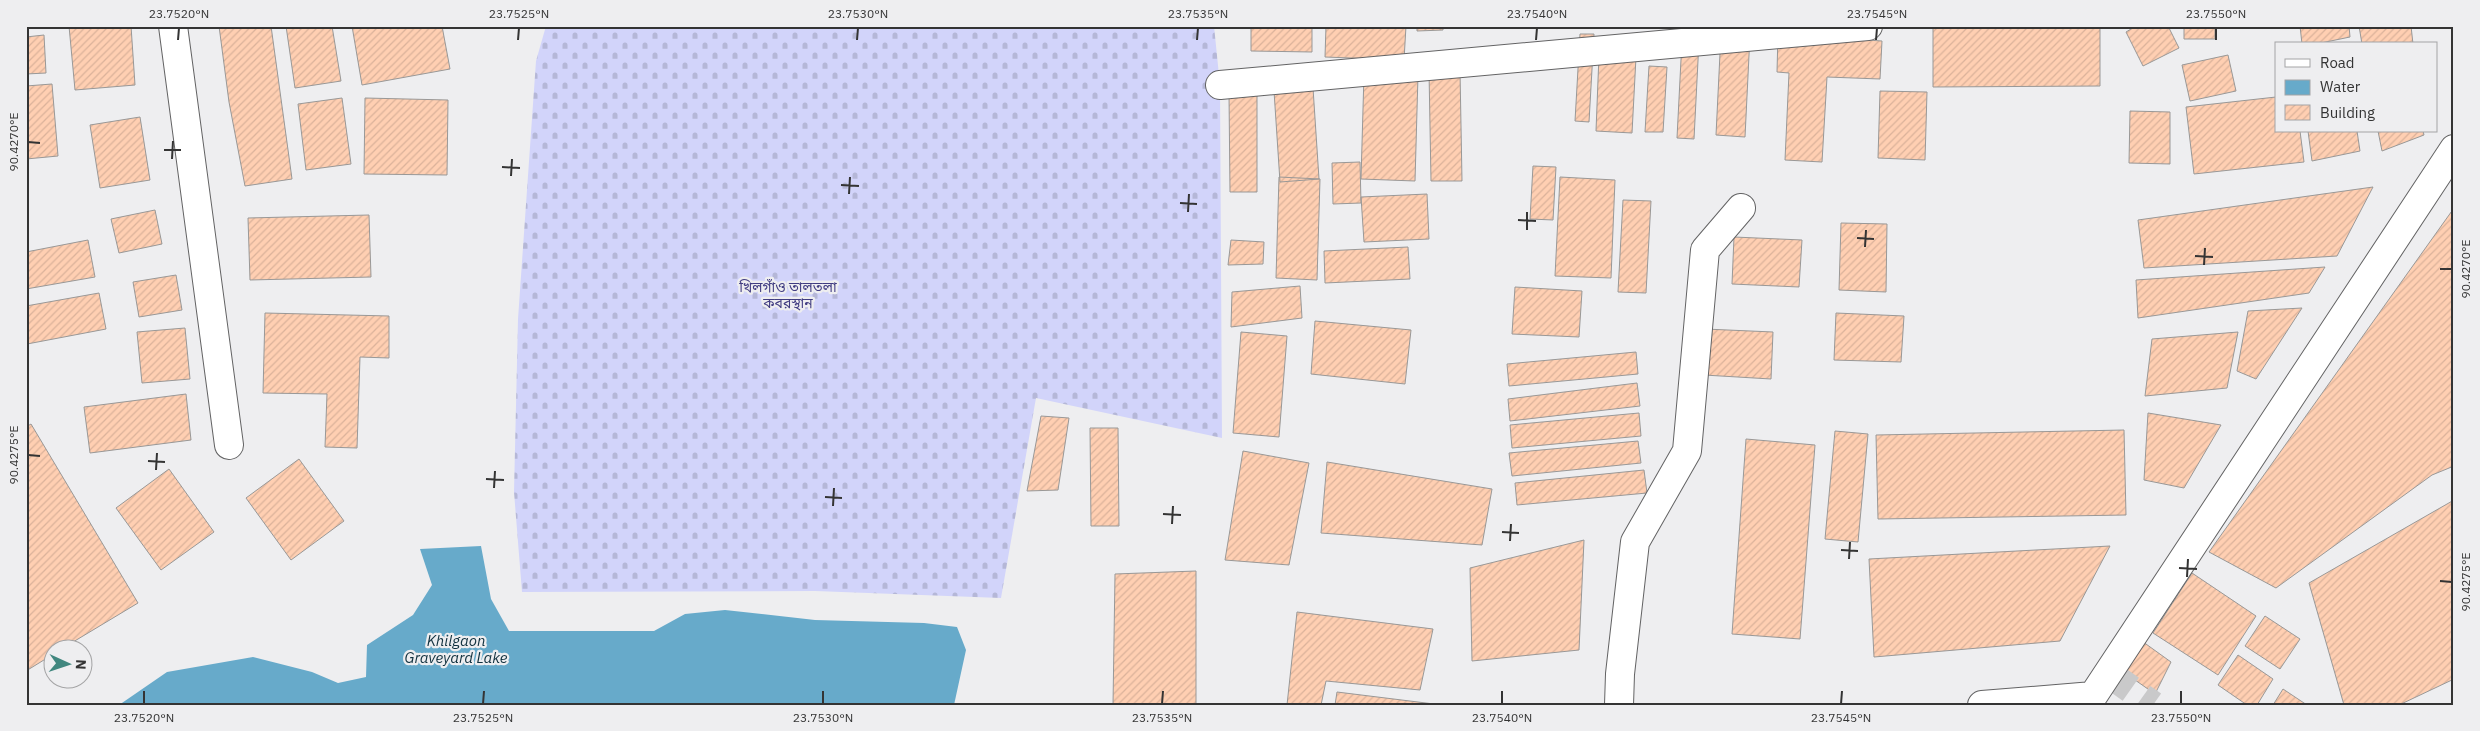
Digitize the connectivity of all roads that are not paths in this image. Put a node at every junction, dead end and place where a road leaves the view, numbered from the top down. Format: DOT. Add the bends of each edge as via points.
graph roads {
  1 [pos="173,26"];
  2 [pos="1868,26"];
  3 [pos="1220,85"];
  4 [pos="2454,149"];
  5 [pos="1741,208"];
  6 [pos="229,445"];
  7 [pos="2090,700"];
  8 [pos="1620,705"];
  9 [pos="1982,705"];
  1 -- 6 [label="street"];
  2 -- 3 [label="street"];
  4 -- 7 [label="street"];
  5 -- 8 [label="street" via="1705,250 1687,451 1635,542 1620,674"];
  7 -- 9 [label="street"];
}
